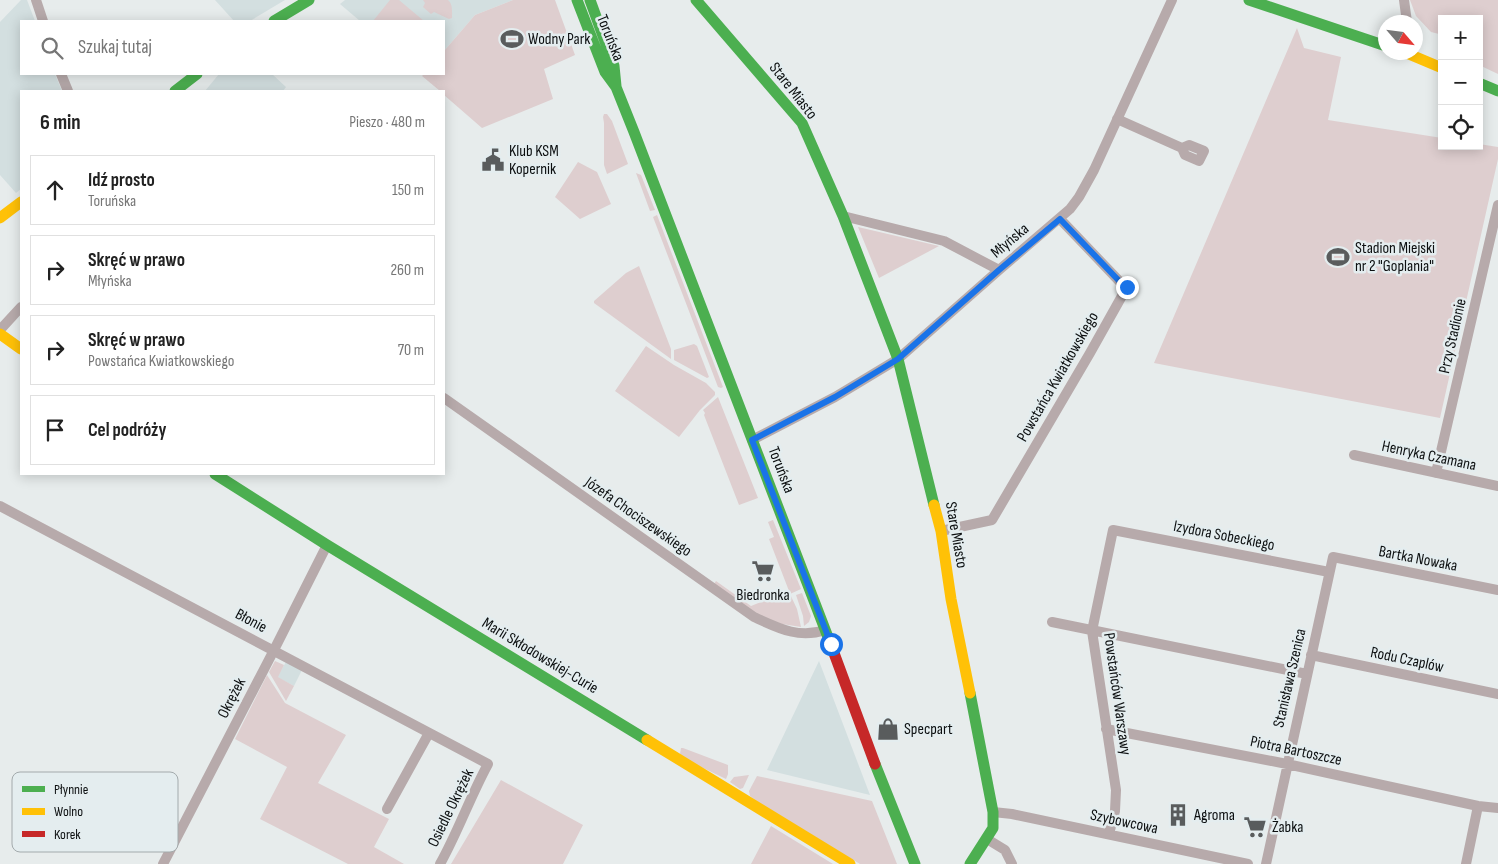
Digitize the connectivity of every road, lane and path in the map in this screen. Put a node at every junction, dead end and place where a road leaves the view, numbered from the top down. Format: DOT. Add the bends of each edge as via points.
graph roads {
  1 [pos="36,0"];
  2 [pos="309,0"];
  3 [pos="577,0"];
  4 [pos="590,0"];
  5 [pos="696,0"];
  6 [pos="1172,0"];
  7 [pos="1249,0"];
  8 [pos="1404,0"];
  9 [pos="1406,15"];
  10 [pos="43,20"];
  11 [pos="276,20"];
  12 [pos="1378,43"];
  13 [pos="1423,60"];
  14 [pos="1438,66"];
  15 [pos="62,75"];
  16 [pos="196,75"];
  17 [pos="1483,85"];
  18 [pos="616,87"];
  19 [pos="68,90"];
  20 [pos="176,90"];
  21 [pos="1498,91"];
  22 [pos="1117,119"];
  23 [pos="1182,148"];
  24 [pos="20,203"];
  25 [pos="1498,205"];
  26 [pos="843,216"];
  27 [pos="0,218"];
  28 [pos="1060,219"];
  29 [pos="999,270"];
  30 [pos="20,308"];
  31 [pos="0,330"];
  32 [pos="0,334"];
  33 [pos="20,347"];
  34 [pos="898,359"];
  35 [pos="445,399"];
  36 [pos="752,440"];
  37 [pos="1354,455"];
  38 [pos="1436,472"];
  39 [pos="217,475"];
  40 [pos="1498,486"];
  41 [pos="0,506"];
  42 [pos="1113,530"];
  43 [pos="941,531"];
  44 [pos="327,545"];
  45 [pos="1333,557"];
  46 [pos="1329,572"];
  47 [pos="1498,590"];
  48 [pos="1052,622"];
  49 [pos="825,630"];
  50 [pos="1092,631"];
  51 [pos="274,650"];
  52 [pos="1311,656"];
  53 [pos="1307,674"];
  54 [pos="1498,694"];
  55 [pos="1106,729"];
  56 [pos="429,733"];
  57 [pos="488,764"];
  58 [pos="1287,764"];
  59 [pos="1478,806"];
  60 [pos="1498,808"];
  61 [pos="387,809"];
  62 [pos="993,812"];
  63 [pos="1109,834"];
  64 [pos="178,835"];
  65 [pos="987,839"];
  66 [pos="169,852"];
  67 [pos="163,864"];
  68 [pos="440,864"];
  69 [pos="850,864"];
  70 [pos="915,864"];
  71 [pos="970,864"];
  72 [pos="1012,864"];
  73 [pos="1248,864"];
  74 [pos="1266,864"];
  75 [pos="1466,864"];
  1 -- 10 [label="street"];
  2 -- 11 [label="street"];
  3 -- 18 [label="street, Toruńska" via="604,72"];
  4 -- 18 [label="street, Toruńska" via="614,66"];
  5 -- 26 [label="street, Stare Miasto" via="802,123"];
  6 -- 22 [label="street, Młyńska"];
  7 -- 12 [label="street"];
  8 -- 9 [label="street"];
  13 -- 14 [label="street"];
  15 -- 19 [label="street"];
  16 -- 20 [label="street"];
  17 -- 21 [label="street"];
  18 -- 36 [label="street, Toruńska"];
  22 -- 23 [label="street"];
  22 -- 28 [label="street, Młyńska" via="1080,197"];
  24 -- 27 [label="street"];
  25 -- 38 [label="street, Przy Stadionie"];
  26 -- 29 [label="street" via="944,241"];
  26 -- 34 [label="street, Stare Miasto"];
  28 -- 29 [label="street, Młyńska"];
  28 -- 43 [label="street, Powstańca Kwiatkowskiego" via="1127,287 992,520"];
  29 -- 34 [label="street, Młyńska"];
  30 -- 31 [label="street"];
  32 -- 33 [label="street"];
  34 -- 36 [label="street, Młyńska" via="835,397"];
  34 -- 43 [label="street, Stare Miasto"];
  35 -- 49 [label="street, Józefa Chociszewskiego" via="754,618 798,633"];
  36 -- 49 [label="street, Toruńska"];
  37 -- 38 [label="street, Henryka Czamana"];
  38 -- 40 [label="street, Henryka Czamana"];
  39 -- 44 [label="street, Marii Skłodowskiej-Curie"];
  41 -- 51 [label="street, Błonie"];
  42 -- 46 [label="street, Izydora Sobeckiego"];
  42 -- 50 [label="street, Powstańców Warszawy"];
  43 -- 62 [label="street, Stare Miasto" via="951,599"];
  44 -- 51 [label="street, Okrężek"];
  44 -- 69 [label="street, Marii Skłodowskiej-Curie"];
  45 -- 46 [label="street, Stanisława Szenica"];
  45 -- 47 [label="street, Bartka Nowaka"];
  46 -- 52 [label="street, Stanisława Szenica"];
  48 -- 50 [label="street"];
  49 -- 70 [label="street, Toruńska"];
  50 -- 53 [label="street"];
  50 -- 55 [label="street, Powstańców Warszawy"];
  51 -- 56 [label="street, Błonie"];
  51 -- 64 [label="street, Okrężek"];
  52 -- 53 [label="street, Stanisława Szenica"];
  52 -- 54 [label="street, Rodu Czaplów"];
  53 -- 58 [label="street, Stanisława Szenica"];
  55 -- 58 [label="street, Piotra Bartoszcze"];
  55 -- 63 [label="street, Powstańców Warszawy" via="1116,790"];
  56 -- 57 [label="street, Błonie"];
  56 -- 61 [label="street"];
  57 -- 68 [label="street, Osiedle Okrężek"];
  58 -- 59 [label="street, Piotra Bartoszcze"];
  58 -- 74 [label="street, Stanisława Szenica"];
  59 -- 60 [label="street, Piotra Bartoszcze"];
  59 -- 75 [label="street"];
  62 -- 63 [label="street, Szybowcowa"];
  62 -- 65 [label="street, Stare Miasto" via="993,828"];
  63 -- 73 [label="street, Szybowcowa"];
  65 -- 71 [label="street, Stare Miasto"];
  65 -- 72 [label="street" via="1005,850"];
  66 -- 67 [label="street, Okrężek"];
}
